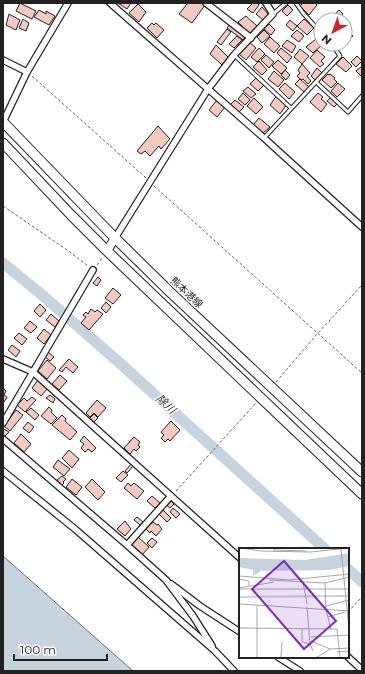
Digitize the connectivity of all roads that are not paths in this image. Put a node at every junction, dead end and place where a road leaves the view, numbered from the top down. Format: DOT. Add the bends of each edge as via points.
graph roads {
  1 [pos="68,3"];
  2 [pos="110,3"];
  3 [pos="206,3"];
  4 [pos="266,3"];
  5 [pos="286,3"];
  6 [pos="296,3"];
  7 [pos="273,14"];
  8 [pos="313,24"];
  9 [pos="251,38"];
  10 [pos="337,52"];
  11 [pos="234,55"];
  12 [pos="3,60"];
  13 [pos="27,72"];
  14 [pos="316,82"];
  15 [pos="208,89"];
  16 [pos="362,96"];
  17 [pos="291,108"];
  18 [pos="3,122"];
  19 [pos="264,138"];
  20 [pos="3,143"];
  21 [pos="362,226"];
  22 [pos="115,238"];
  23 [pos="107,251"];
  24 [pos="94,270"];
  25 [pos="3,359"];
  26 [pos="33,372"];
  27 [pos="272,387"];
  28 [pos="261,398"];
  29 [pos="3,423"];
  30 [pos="3,439"];
  31 [pos="3,471"];
  32 [pos="362,472"];
  33 [pos="362,494"];
  34 [pos="171,496"];
  35 [pos="127,545"];
  36 [pos="239,557"];
  37 [pos="166,580"];
  38 [pos="239,631"];
  39 [pos="215,651"];
  40 [pos="349,657"];
  41 [pos="280,658"];
  42 [pos="362,670"];
  43 [pos="234,671"];
  44 [pos="300,671"];
  1 -- 13 [label="street"];
  2 -- 15 [label="street"];
  3 -- 9 [label="street"];
  4 -- 7 [label="street"];
  5 -- 7 [label="lane"];
  6 -- 8 [label="lane"];
  7 -- 9 [label="street"];
  9 -- 11 [label="street"];
  10 -- 14 [label="lane" via="340,56"];
  11 -- 15 [label="street"];
  11 -- 17 [label="lane"];
  12 -- 13 [label="street"];
  13 -- 18 [label="street"];
  14 -- 16 [label="lane" via="348,112"];
  14 -- 17 [label="lane"];
  15 -- 19 [label="street"];
  15 -- 22 [label="street"];
  17 -- 19 [label="lane"];
  18 -- 22 [label="main road, 熊本港線"];
  19 -- 21 [label="street"];
  20 -- 23 [label="main road"];
  22 -- 23 [label="street"];
  22 -- 27 [label="main road, 熊本港線"];
  23 -- 28 [label="main road"];
  24 -- 26 [label="street"];
  25 -- 26 [label="street"];
  26 -- 29 [label="street"];
  26 -- 34 [label="street"];
  27 -- 28 [label="main road"];
  27 -- 32 [label="main road, 熊本港線"];
  28 -- 33 [label="main road"];
  30 -- 35 [label="street"];
  31 -- 39 [label="street" via="75,529"];
  34 -- 35 [label="street"];
  34 -- 36 [label="street"];
  35 -- 37 [label="street"];
  37 -- 38 [label="street"];
  37 -- 39 [label="street"];
  39 -- 43 [label="street"];
  40 -- 42 [label="street"];
  41 -- 44 [label="street"];
}
